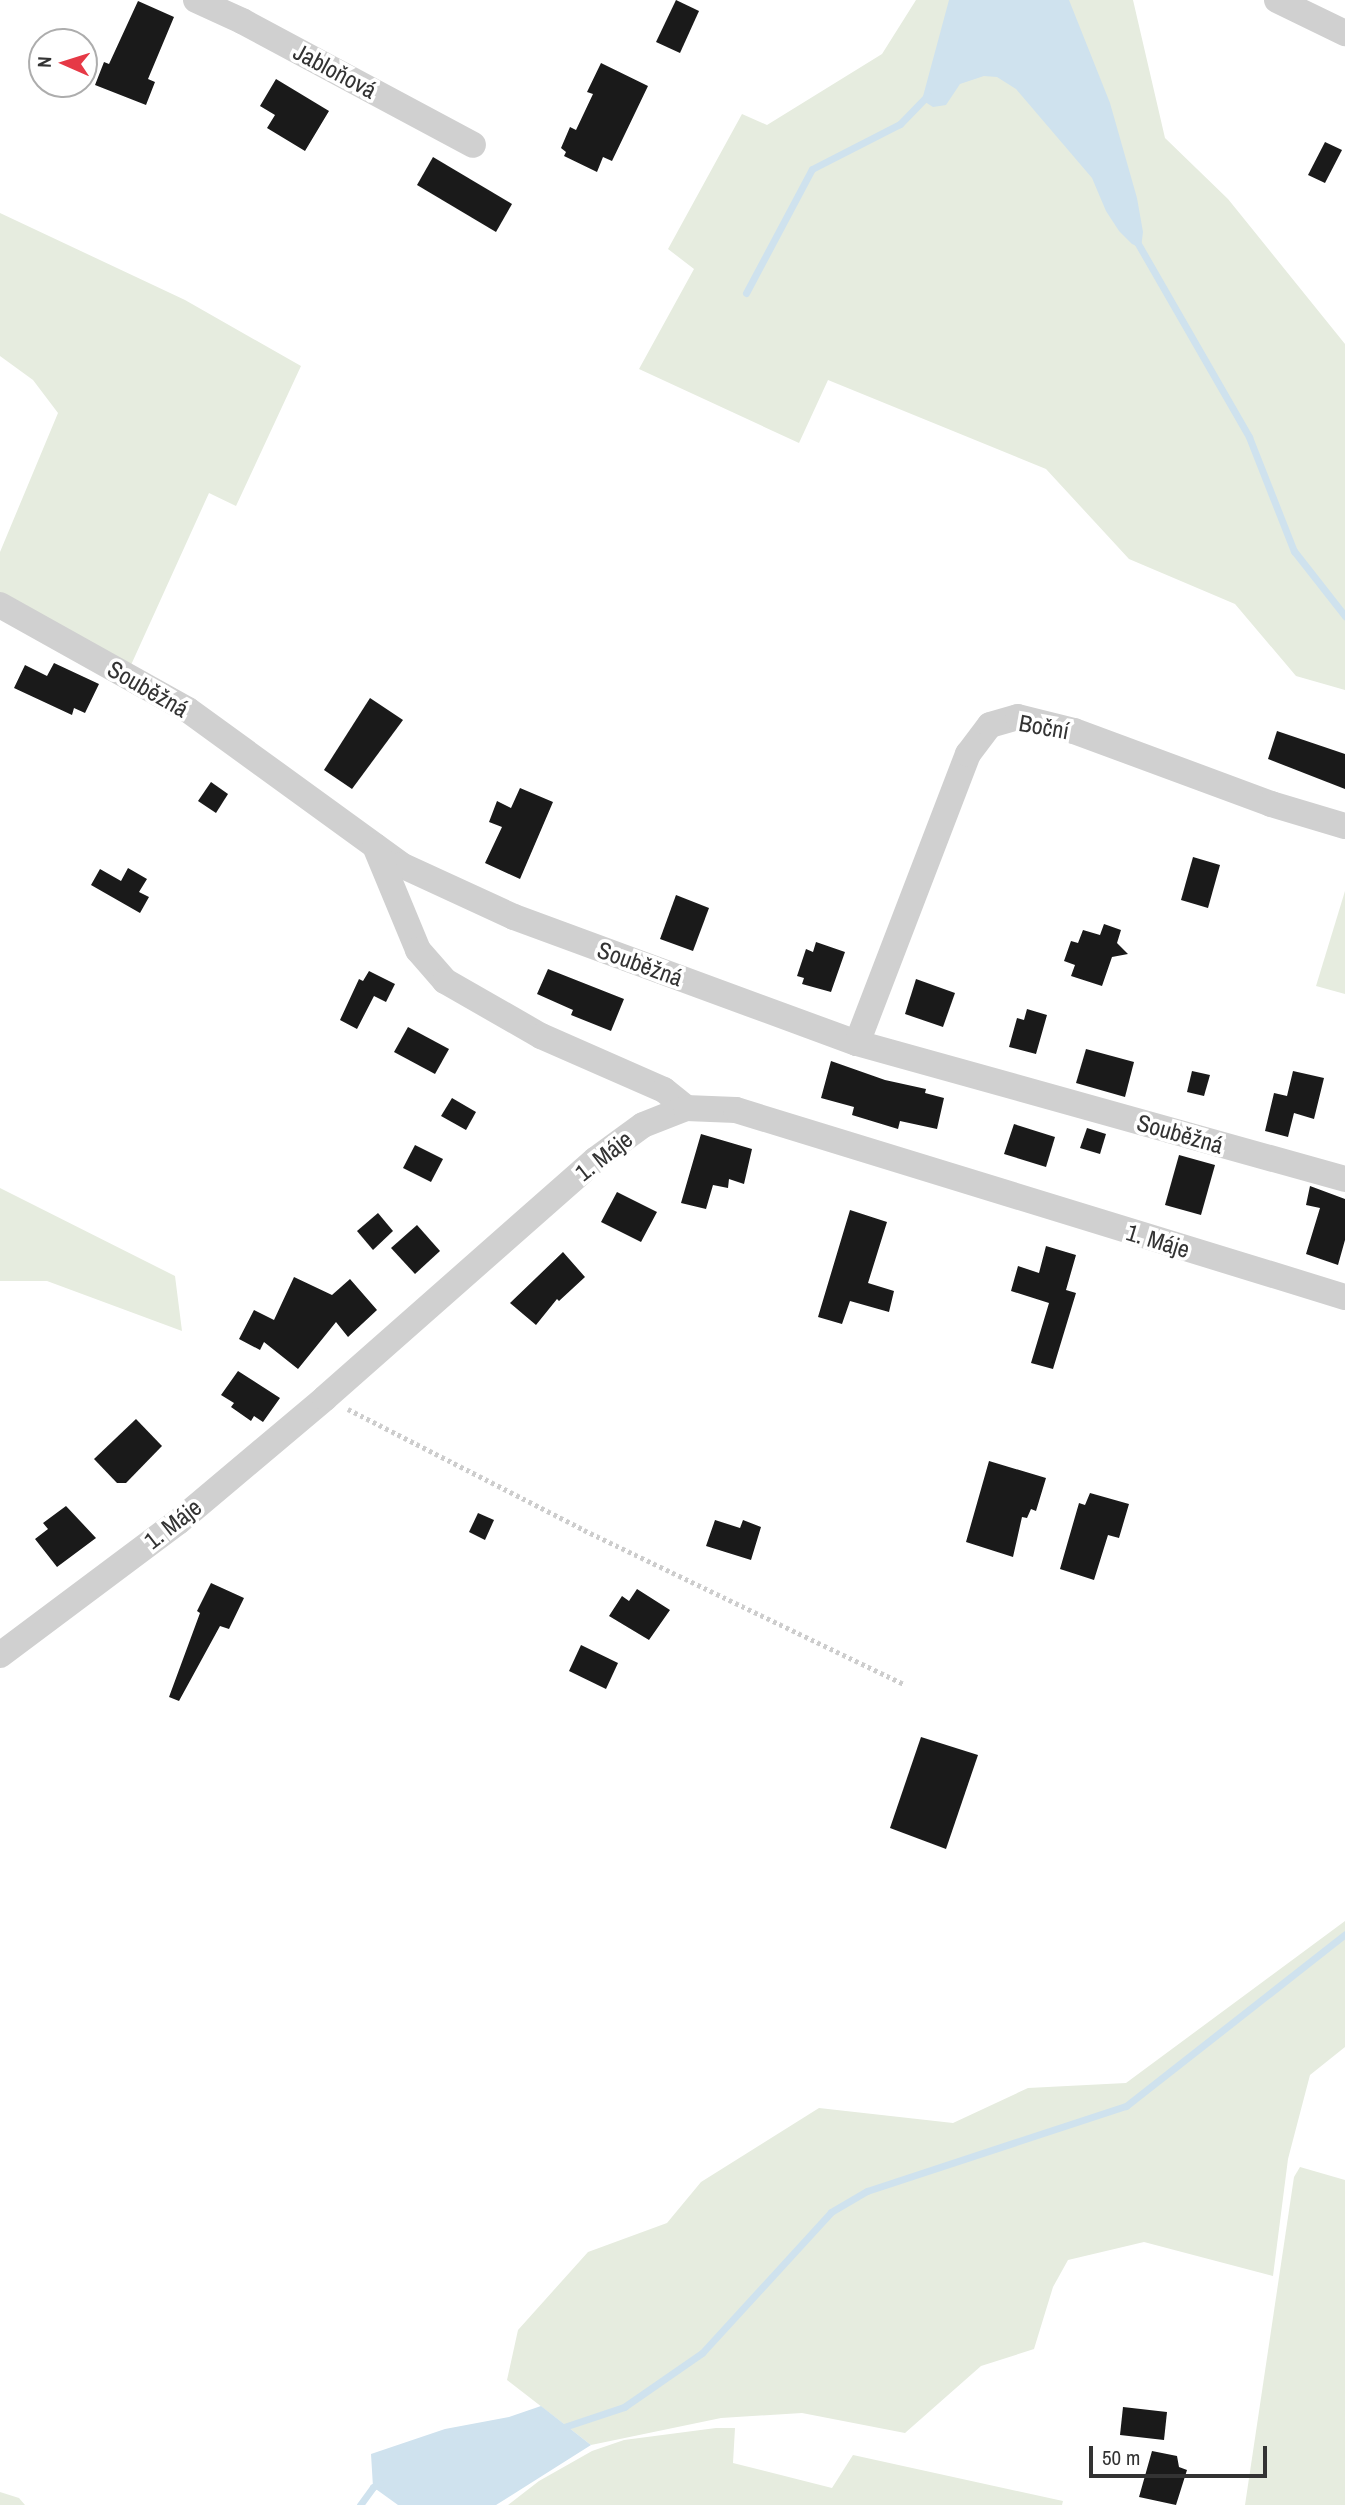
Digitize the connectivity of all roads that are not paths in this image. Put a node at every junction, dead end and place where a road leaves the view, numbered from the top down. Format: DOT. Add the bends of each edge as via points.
graph roads {
  1 [pos="195,0"];
  2 [pos="1278,0"];
  3 [pos="1345,33"];
  4 [pos="472,145"];
  5 [pos="0,605"];
  6 [pos="1345,826"];
  7 [pos="374,846"];
  8 [pos="857,1044"];
  9 [pos="686,1108"];
  10 [pos="1345,1180"];
  11 [pos="1345,1297"];
  12 [pos="0,1655"];
  1 -- 4 [label="street, Jabloňová"];
  2 -- 3 [label="street"];
  5 -- 7 [label="street, Souběžná" via="188,710"];
  6 -- 8 [label="street, Boční" via="1271,804 1074,731 1018,717 990,725 968,754"];
  7 -- 8 [label="street, Souběžná" via="401,865 514,917"];
  7 -- 9 [label="street" via="418,950 445,981 541,1036 664,1090"];
  8 -- 10 [label="street, Souběžná"];
  9 -- 11 [label="street, 1. Máje" via="747,1114"];
  9 -- 12 [label="street, 1. Máje" via="643,1125 595,1160 178,1522"];
}
